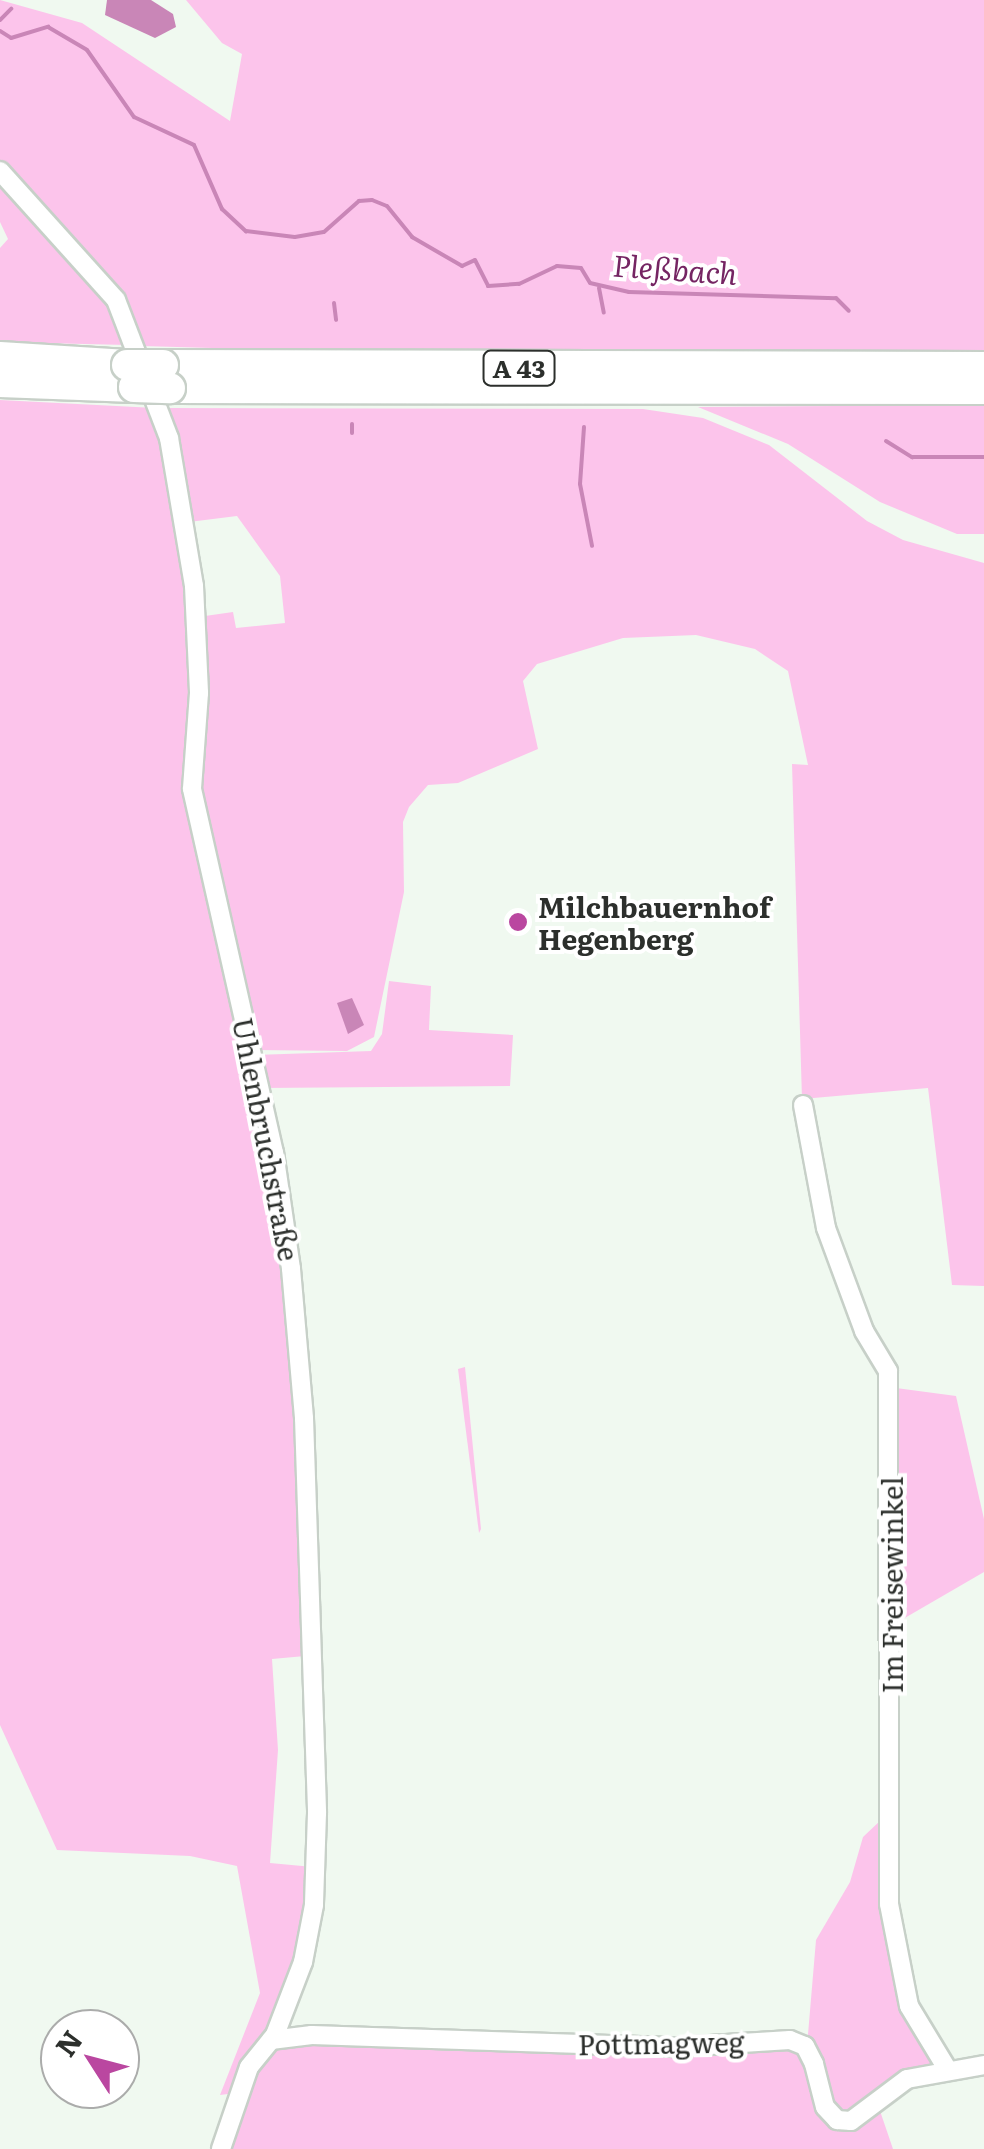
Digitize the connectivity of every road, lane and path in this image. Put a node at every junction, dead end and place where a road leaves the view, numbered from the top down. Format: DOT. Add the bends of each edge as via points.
graph roads {
  1 [pos="0,171"];
  2 [pos="0,357"];
  3 [pos="984,366"];
  4 [pos="131,376"];
  5 [pos="167,377"];
  6 [pos="0,382"];
  7 [pos="984,389"];
  8 [pos="578,392"];
  9 [pos="690,412"];
  10 [pos="803,1105"];
  11 [pos="270,2040"];
  12 [pos="984,2065"];
  13 [pos="946,2067"];
  14 [pos="222,2149"];
  1 -- 11 [label="street, Uhlenbruchstraße" via="116,300 161,407 184,515 198,672 192,789 280,1183 304,1418 317,1861 303,1962"];
  2 -- 4 [label="highway, A 43"];
  3 -- 5 [label="highway, A 43"];
  4 -- 5 [label="highway, A 43, bridge"];
  4 -- 6 [label="highway, A 43"];
  5 -- 8 [label="highway, A 43"];
  7 -- 8 [label="highway, A 43"];
  8 -- 9 [label="highway"];
  10 -- 13 [label="street, Im Freisewinkel" via="830,1242 864,1331 888,1370 889,1904 909,2006"];
  11 -- 13 [label="street, Pottmagweg" via="312,2035 678,2048 790,2040 804,2046 814,2064 825,2107 836,2120 851,2121 886,2090"];
  11 -- 14 [label="street, Uhlenbruchstraße" via="249,2067"];
  12 -- 13 [label="street, Pottmagweg"];
}
